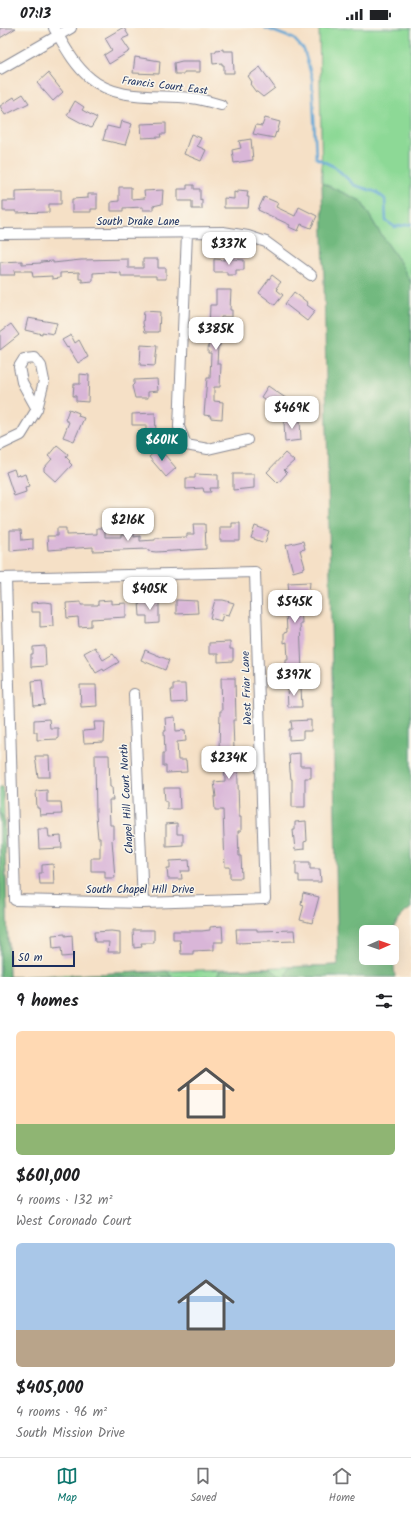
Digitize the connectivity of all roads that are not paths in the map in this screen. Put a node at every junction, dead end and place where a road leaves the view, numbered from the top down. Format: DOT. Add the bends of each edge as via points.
graph roads {
  1 [pos="71,28"];
  2 [pos="56,32"];
  3 [pos="0,69"];
  4 [pos="221,105"];
  5 [pos="187,233"];
  6 [pos="0,234"];
  7 [pos="312,275"];
  8 [pos="37,409"];
  9 [pos="247,440"];
  10 [pos="0,446"];
  11 [pos="3,578"];
  12 [pos="134,694"];
  13 [pos="265,899"];
  14 [pos="143,903"];
  1 -- 2 [label="street"];
  2 -- 3 [label="street"];
  2 -- 4 [label="street, Francis Court East" via="78,66 91,78 109,88 137,96 192,98"];
  5 -- 6 [label="street, South Drake Lane"];
  5 -- 7 [label="street, South Drake Lane" via="223,232 266,242"];
  5 -- 9 [label="street" via="179,427 186,445 208,449"];
  8 -- 10 [label="street" via="21,435"];
  11 -- 13 [label="street, West Friar Lane" via="255,572"];
  11 -- 14 [label="street, South Chapel Hill Drive" via="15,900"];
  12 -- 14 [label="street, Chapel Hill Court North"];
  13 -- 14 [label="street, South Chapel Hill Drive"];
}
